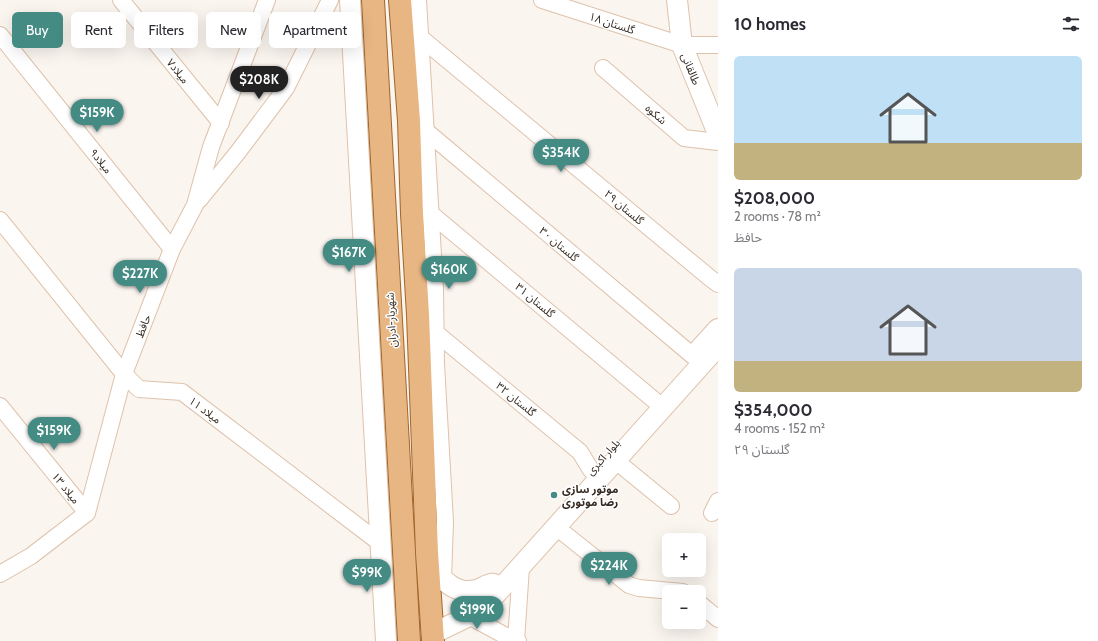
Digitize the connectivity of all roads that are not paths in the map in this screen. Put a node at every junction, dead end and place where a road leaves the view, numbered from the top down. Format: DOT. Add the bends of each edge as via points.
graph roads {
  1 [pos="121,0"];
  2 [pos="267,0"];
  3 [pos="330,0"];
  4 [pos="350,0"];
  5 [pos="372,0"];
  6 [pos="400,0"];
  7 [pos="418,0"];
  8 [pos="542,0"];
  9 [pos="677,0"];
  10 [pos="0,35"];
  11 [pos="421,38"];
  12 [pos="682,45"];
  13 [pos="718,45"];
  14 [pos="603,68"];
  15 [pos="221,123"];
  16 [pos="426,131"];
  17 [pos="718,134"];
  18 [pos="718,142"];
  19 [pos="195,205"];
  20 [pos="421,213"];
  21 [pos="0,220"];
  22 [pos="172,249"];
  23 [pos="718,284"];
  24 [pos="718,329"];
  25 [pos="436,333"];
  26 [pos="716,352"];
  27 [pos="693,356"];
  28 [pos="124,374"];
  29 [pos="654,400"];
  30 [pos="0,406"];
  31 [pos="616,461"];
  32 [pos="591,470"];
  33 [pos="671,506"];
  34 [pos="86,513"];
  35 [pos="556,527"];
  36 [pos="380,543"];
  37 [pos="427,553"];
  38 [pos="521,567"];
  39 [pos="0,574"];
  40 [pos="443,580"];
  41 [pos="498,583"];
  42 [pos="662,590"];
  43 [pos="706,609"];
  44 [pos="469,616"];
  45 [pos="718,619"];
  46 [pos="440,636"];
  47 [pos="386,641"];
  48 [pos="408,641"];
  49 [pos="517,641"];
  1 -- 15 [label="street, میلاد۷"];
  2 -- 15 [label="street, حافظ"];
  3 -- 19 [label="street" via="286,88"];
  4 -- 36 [label="street"];
  5 -- 48 [label="main road, شهریار-ادران"];
  6 -- 20 [label="main road" via="409,121"];
  7 -- 11 [label="street"];
  8 -- 12 [label="street, گلستان ۱۸"];
  9 -- 12 [label="street, طالقانی"];
  10 -- 22 [label="street, میلاد۹"];
  11 -- 16 [label="street"];
  11 -- 23 [label="street, گلستان ۲۹"];
  12 -- 13 [label="street, گلستان ۱۸"];
  12 -- 17 [label="street, طالقانی"];
  14 -- 18 [label="street, شکوه" via="684,138"];
  15 -- 19 [label="street, حافظ"];
  16 -- 20 [label="street"];
  16 -- 27 [label="street, گلستان ۳۰"];
  19 -- 22 [label="street, حافظ"];
  20 -- 25 [label="street" via="435,289"];
  20 -- 29 [label="street, گلستان ۳۱"];
  20 -- 37 [label="main road" via="418,315"];
  21 -- 28 [label="street, میلاد ۱۱"];
  22 -- 28 [label="street, حافظ"];
  24 -- 27 [label="street, بلوار اکبری"];
  25 -- 32 [label="street, گلستان ۳۲" via="580,452"];
  25 -- 40 [label="street" via="445,522"];
  26 -- 31 [label="street, بلوار اکبری"];
  27 -- 29 [label="street, بلوار اکبری"];
  28 -- 34 [label="street, حافظ"];
  28 -- 36 [label="street, میلاد ۱۱" via="139,389 182,392"];
  29 -- 32 [label="street, بلوار اکبری"];
  30 -- 34 [label="street, میلاد ۱۳"];
  31 -- 33 [label="street"];
  31 -- 35 [label="street, بلوار اکبری"];
  32 -- 41 [label="street, بلوار اکبری"];
  34 -- 39 [label="street" via="31,556"];
  35 -- 38 [label="street, بلوار اکبری"];
  35 -- 42 [label="street" via="629,585"];
  36 -- 47 [label="street"];
  37 -- 40 [label="street"];
  37 -- 46 [label="main road"];
  38 -- 41 [label="street, بلوار اکبری"];
  38 -- 49 [label="street"];
  40 -- 41 [label="street" via="454,588 465,591 476,591"];
  41 -- 44 [label="street" via="487,604"];
  43 -- 45 [label="street"];
  44 -- 46 [label="street"];
  44 -- 49 [label="street"];
}
